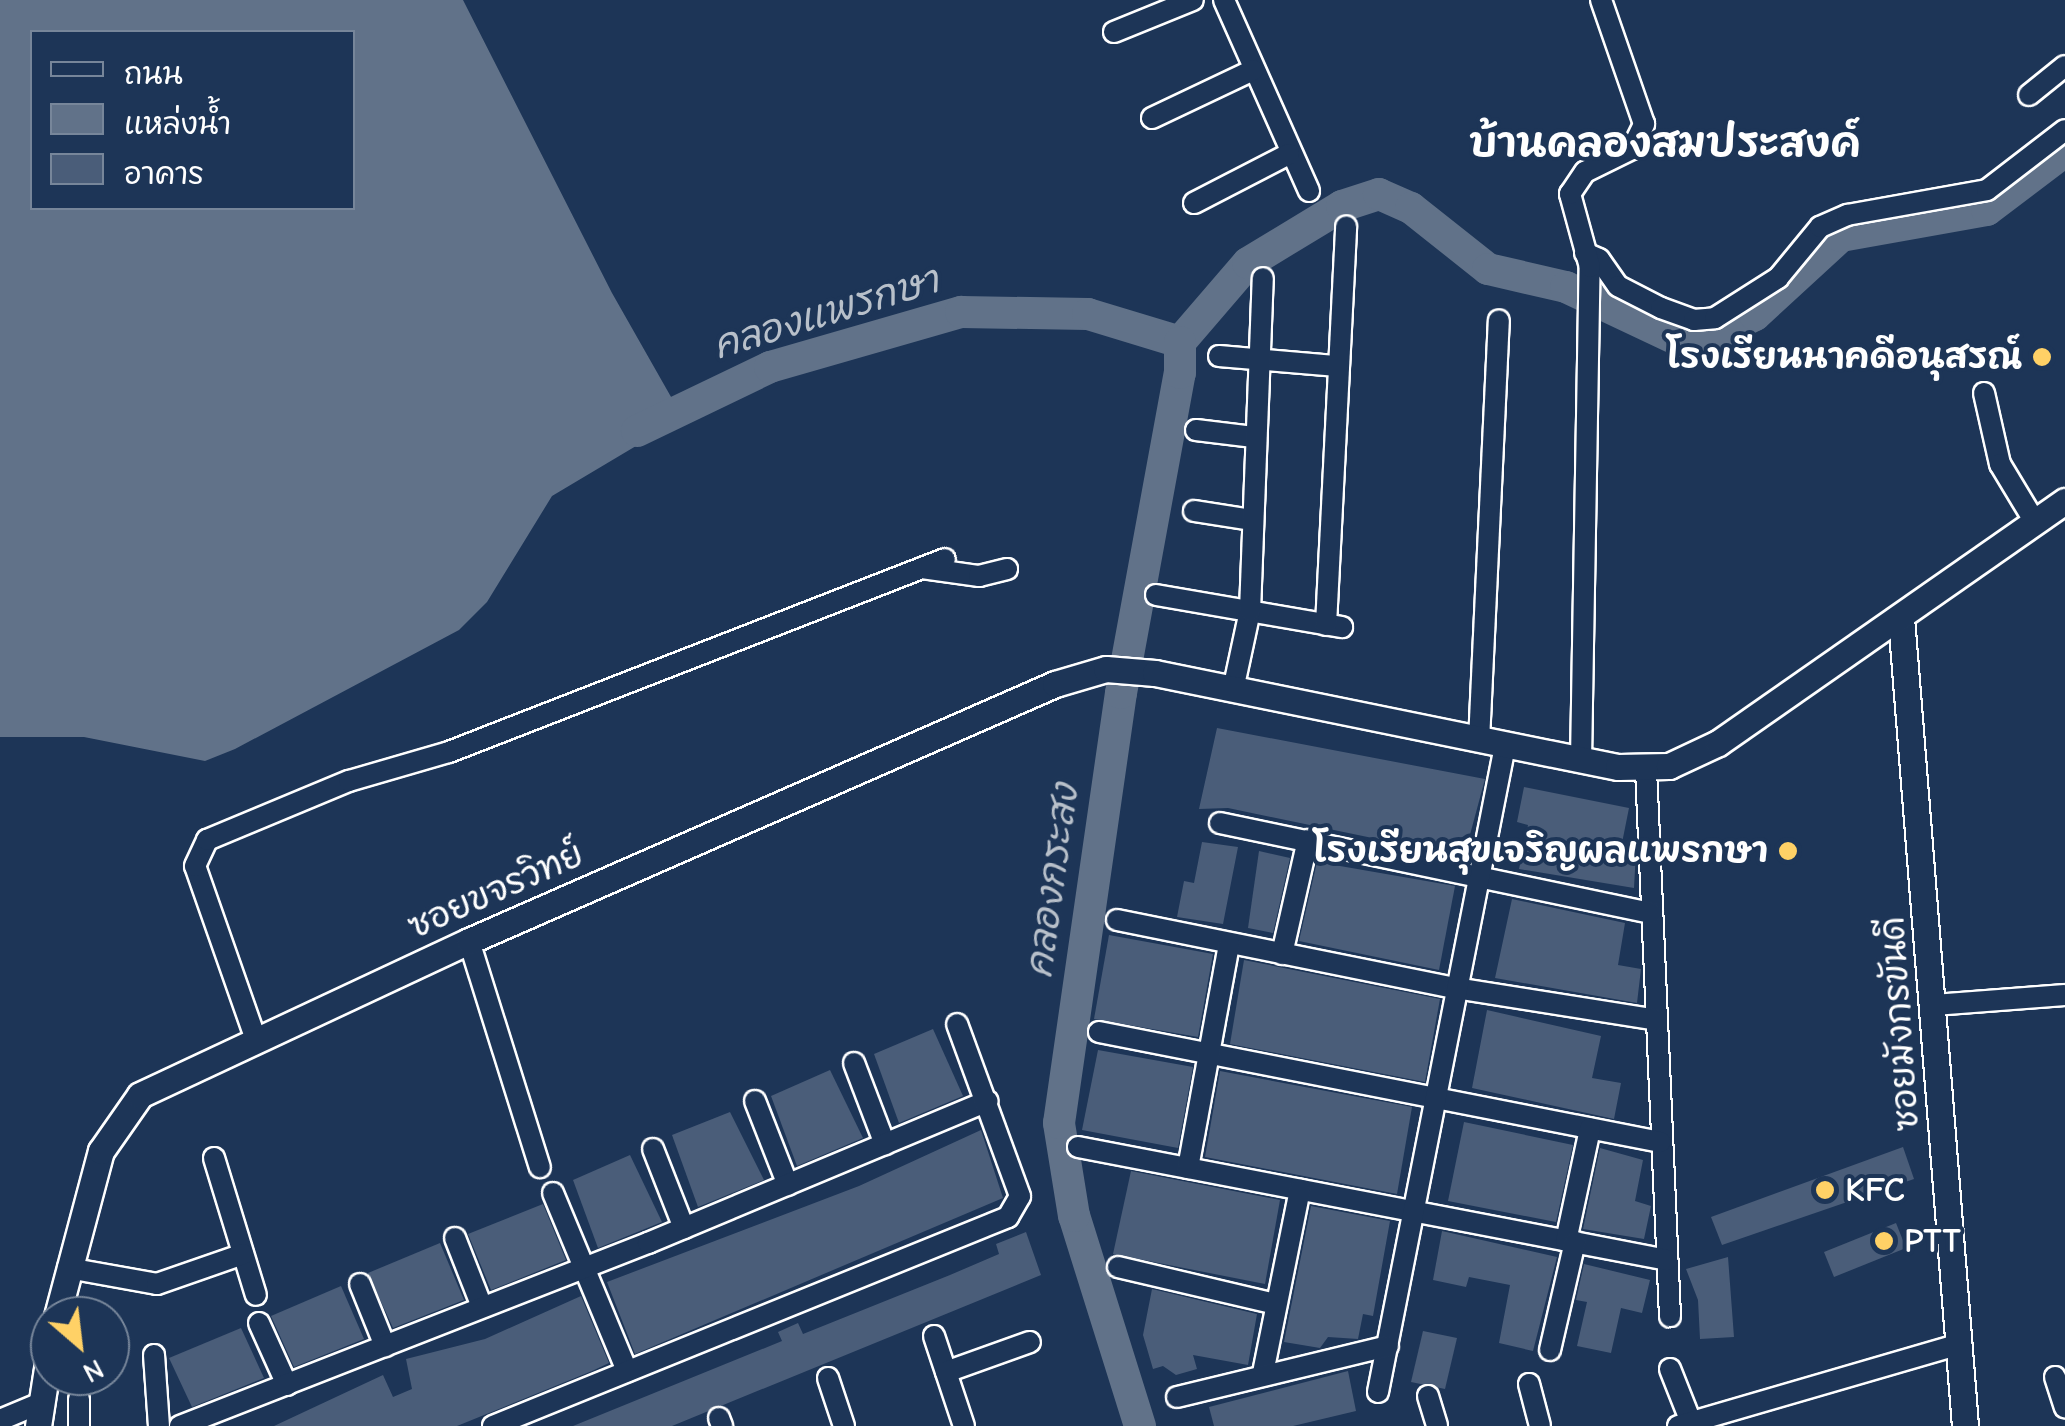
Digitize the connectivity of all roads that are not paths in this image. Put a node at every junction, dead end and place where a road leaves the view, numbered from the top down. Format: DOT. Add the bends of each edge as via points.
graph roads {
  1 [pos="1193,0"];
  2 [pos="1224,0"];
  3 [pos="1600,0"];
  4 [pos="1114,32"];
  5 [pos="2065,66"];
  6 [pos="1253,70"];
  7 [pos="2029,95"];
  8 [pos="1152,118"];
  9 [pos="2065,130"];
  10 [pos="1289,154"];
  11 [pos="1309,191"];
  12 [pos="1194,203"];
  13 [pos="1346,227"];
  14 [pos="1588,260"];
  15 [pos="1263,278"];
  16 [pos="1498,320"];
  17 [pos="1219,356"];
  18 [pos="1256,360"];
  19 [pos="1335,366"];
  20 [pos="1984,394"];
  21 [pos="1196,430"];
  22 [pos="1254,437"];
  23 [pos="2065,501"];
  24 [pos="1194,510"];
  25 [pos="1252,520"];
  26 [pos="2035,522"];
  27 [pos="945,559"];
  28 [pos="922,568"];
  29 [pos="1007,568"];
  30 [pos="1156,594"];
  31 [pos="1250,612"];
  32 [pos="1901,618"];
  33 [pos="1233,690"];
  34 [pos="1478,742"];
  35 [pos="1504,746"];
  36 [pos="1580,760"];
  37 [pos="1646,770"];
  38 [pos="1220,823"];
  39 [pos="1308,840"];
  40 [pos="1479,872"];
  41 [pos="1652,913"];
  42 [pos="1117,920"];
  43 [pos="468,941"];
  44 [pos="1229,944"];
  45 [pos="1282,954"];
  46 [pos="1455,988"];
  47 [pos="2065,995"];
  48 [pos="1934,1005"];
  49 [pos="1656,1020"];
  50 [pos="957,1024"];
  51 [pos="1099,1032"];
  52 [pos="256,1037"];
  53 [pos="1209,1054"];
  54 [pos="854,1063"];
  55 [pos="1432,1099"];
  56 [pos="755,1101"];
  57 [pos="987,1101"];
  58 [pos="1590,1128"];
  59 [pos="1660,1142"];
  60 [pos="885,1144"];
  61 [pos="1078,1146"];
  62 [pos="652,1149"];
  63 [pos="214,1158"];
  64 [pos="540,1166"];
  65 [pos="1188,1168"];
  66 [pos="788,1184"];
  67 [pos="1300,1190"];
  68 [pos="553,1193"];
  69 [pos="1409,1211"];
  70 [pos="684,1228"];
  71 [pos="455,1238"];
  72 [pos="1571,1241"];
  73 [pos="244,1254"];
  74 [pos="1666,1260"];
  75 [pos="586,1267"];
  76 [pos="1118,1267"];
  77 [pos="68,1268"];
  78 [pos="360,1284"];
  79 [pos="256,1294"];
  80 [pos="62,1296"];
  81 [pos="1272,1303"];
  82 [pos="482,1308"];
  83 [pos="1670,1316"];
  84 [pos="260,1323"];
  85 [pos="934,1336"];
  86 [pos="1030,1342"];
  87 [pos="1961,1344"];
  88 [pos="386,1346"];
  89 [pos="1388,1346"];
  90 [pos="1550,1350"];
  91 [pos="154,1356"];
  92 [pos="1670,1369"];
  93 [pos="627,1371"];
  94 [pos="946,1372"];
  95 [pos="1263,1374"];
  96 [pos="2055,1376"];
  97 [pos="828,1378"];
  98 [pos="1529,1384"];
  99 [pos="287,1386"];
  100 [pos="1378,1392"];
  101 [pos="1428,1396"];
  102 [pos="1177,1397"];
  103 [pos="79,1398"];
  104 [pos="2065,1407"];
  105 [pos="38,1415"];
  106 [pos="0,1420"];
  107 [pos="1685,1424"];
  108 [pos="79,1426"];
  109 [pos="159,1426"];
  110 [pos="180,1426"];
  111 [pos="493,1426"];
  112 [pos="844,1426"];
  113 [pos="964,1426"];
  114 [pos="1437,1426"];
  115 [pos="1540,1426"];
  116 [pos="1965,1426"];
  1 -- 4 [label="street"];
  2 -- 6 [label="street"];
  3 -- 14 [label="street" via="1644,124 1632,149 1586,172 1570,194"];
  5 -- 7 [label="street"];
  6 -- 8 [label="street"];
  6 -- 10 [label="street"];
  9 -- 14 [label="street" via="1987,190 1847,214 1823,226 1785,272 1715,318 1694,320 1661,308 1618,286 1599,259"];
  10 -- 11 [label="street"];
  10 -- 12 [label="street"];
  13 -- 19 [label="street"];
  14 -- 36 [label="street"];
  15 -- 18 [label="street"];
  16 -- 34 [label="street"];
  17 -- 18 [label="street"];
  18 -- 19 [label="street"];
  18 -- 22 [label="street"];
  19 -- 31 [label="street" via="1334,626"];
  20 -- 26 [label="street" via="2000,464"];
  21 -- 22 [label="street"];
  22 -- 25 [label="street"];
  23 -- 26 [label="street"];
  24 -- 25 [label="street"];
  25 -- 31 [label="street"];
  26 -- 32 [label="street"];
  27 -- 28 [label="street"];
  28 -- 29 [label="street" via="978,576"];
  28 -- 52 [label="street" via="207,840 194,866"];
  30 -- 31 [label="street"];
  31 -- 33 [label="street"];
  32 -- 37 [label="street" via="1718,743"];
  32 -- 48 [label="street, ซอยมังกรขันดี"];
  33 -- 34 [label="street"];
  33 -- 43 [label="street, ซอยขจรวิทย์" via="1106,669 1055,684"];
  34 -- 35 [label="street"];
  35 -- 36 [label="street"];
  35 -- 40 [label="street"];
  36 -- 37 [label="street"];
  37 -- 41 [label="street"];
  38 -- 39 [label="street"];
  39 -- 40 [label="street"];
  39 -- 45 [label="street"];
  40 -- 41 [label="street"];
  40 -- 46 [label="street"];
  41 -- 49 [label="street"];
  42 -- 44 [label="street"];
  43 -- 52 [label="street, ซอยขจรวิทย์"];
  43 -- 64 [label="street"];
  44 -- 45 [label="street"];
  44 -- 53 [label="street"];
  45 -- 46 [label="street"];
  46 -- 49 [label="street"];
  46 -- 55 [label="street"];
  47 -- 48 [label="street"];
  48 -- 87 [label="street, ซอยมังกรขันดี"];
  49 -- 59 [label="street"];
  50 -- 57 [label="street"];
  51 -- 53 [label="street"];
  52 -- 77 [label="street, ซอยขจรวิทย์" via="166,1078 119,1116"];
  53 -- 55 [label="street"];
  53 -- 65 [label="street"];
  54 -- 60 [label="street"];
  55 -- 58 [label="street"];
  55 -- 69 [label="street"];
  56 -- 66 [label="street"];
  57 -- 60 [label="street"];
  57 -- 93 [label="street" via="1020,1196 1008,1217"];
  58 -- 59 [label="street"];
  58 -- 72 [label="street"];
  59 -- 74 [label="street"];
  60 -- 66 [label="street"];
  61 -- 65 [label="street"];
  62 -- 70 [label="street"];
  63 -- 73 [label="street"];
  65 -- 67 [label="street"];
  66 -- 70 [label="street"];
  67 -- 69 [label="street"];
  67 -- 81 [label="street"];
  68 -- 75 [label="street"];
  69 -- 72 [label="street"];
  69 -- 89 [label="street"];
  70 -- 75 [label="street"];
  71 -- 82 [label="street"];
  72 -- 74 [label="street"];
  72 -- 90 [label="street"];
  73 -- 77 [label="street" via="157,1284"];
  73 -- 79 [label="street"];
  74 -- 83 [label="street"];
  75 -- 82 [label="street"];
  75 -- 93 [label="street"];
  76 -- 81 [label="street"];
  77 -- 80 [label="street, ซอยขจรวิทย์"];
  78 -- 88 [label="street"];
  81 -- 95 [label="street"];
  82 -- 88 [label="street"];
  84 -- 99 [label="street"];
  85 -- 94 [label="street"];
  86 -- 94 [label="street"];
  87 -- 107 [label="street"];
  87 -- 116 [label="street, ซอยมังกรขันดี"];
  88 -- 99 [label="street"];
  89 -- 95 [label="street"];
  89 -- 100 [label="street"];
  91 -- 109 [label="street"];
  92 -- 107 [label="street"];
  93 -- 111 [label="street"];
  94 -- 113 [label="street"];
  95 -- 102 [label="street"];
  96 -- 104 [label="street"];
  97 -- 112 [label="street"];
  98 -- 115 [label="street"];
  99 -- 110 [label="street"];
  101 -- 114 [label="street"];
  103 -- 108 [label="street"];
  105 -- 106 [label="street"];
}
